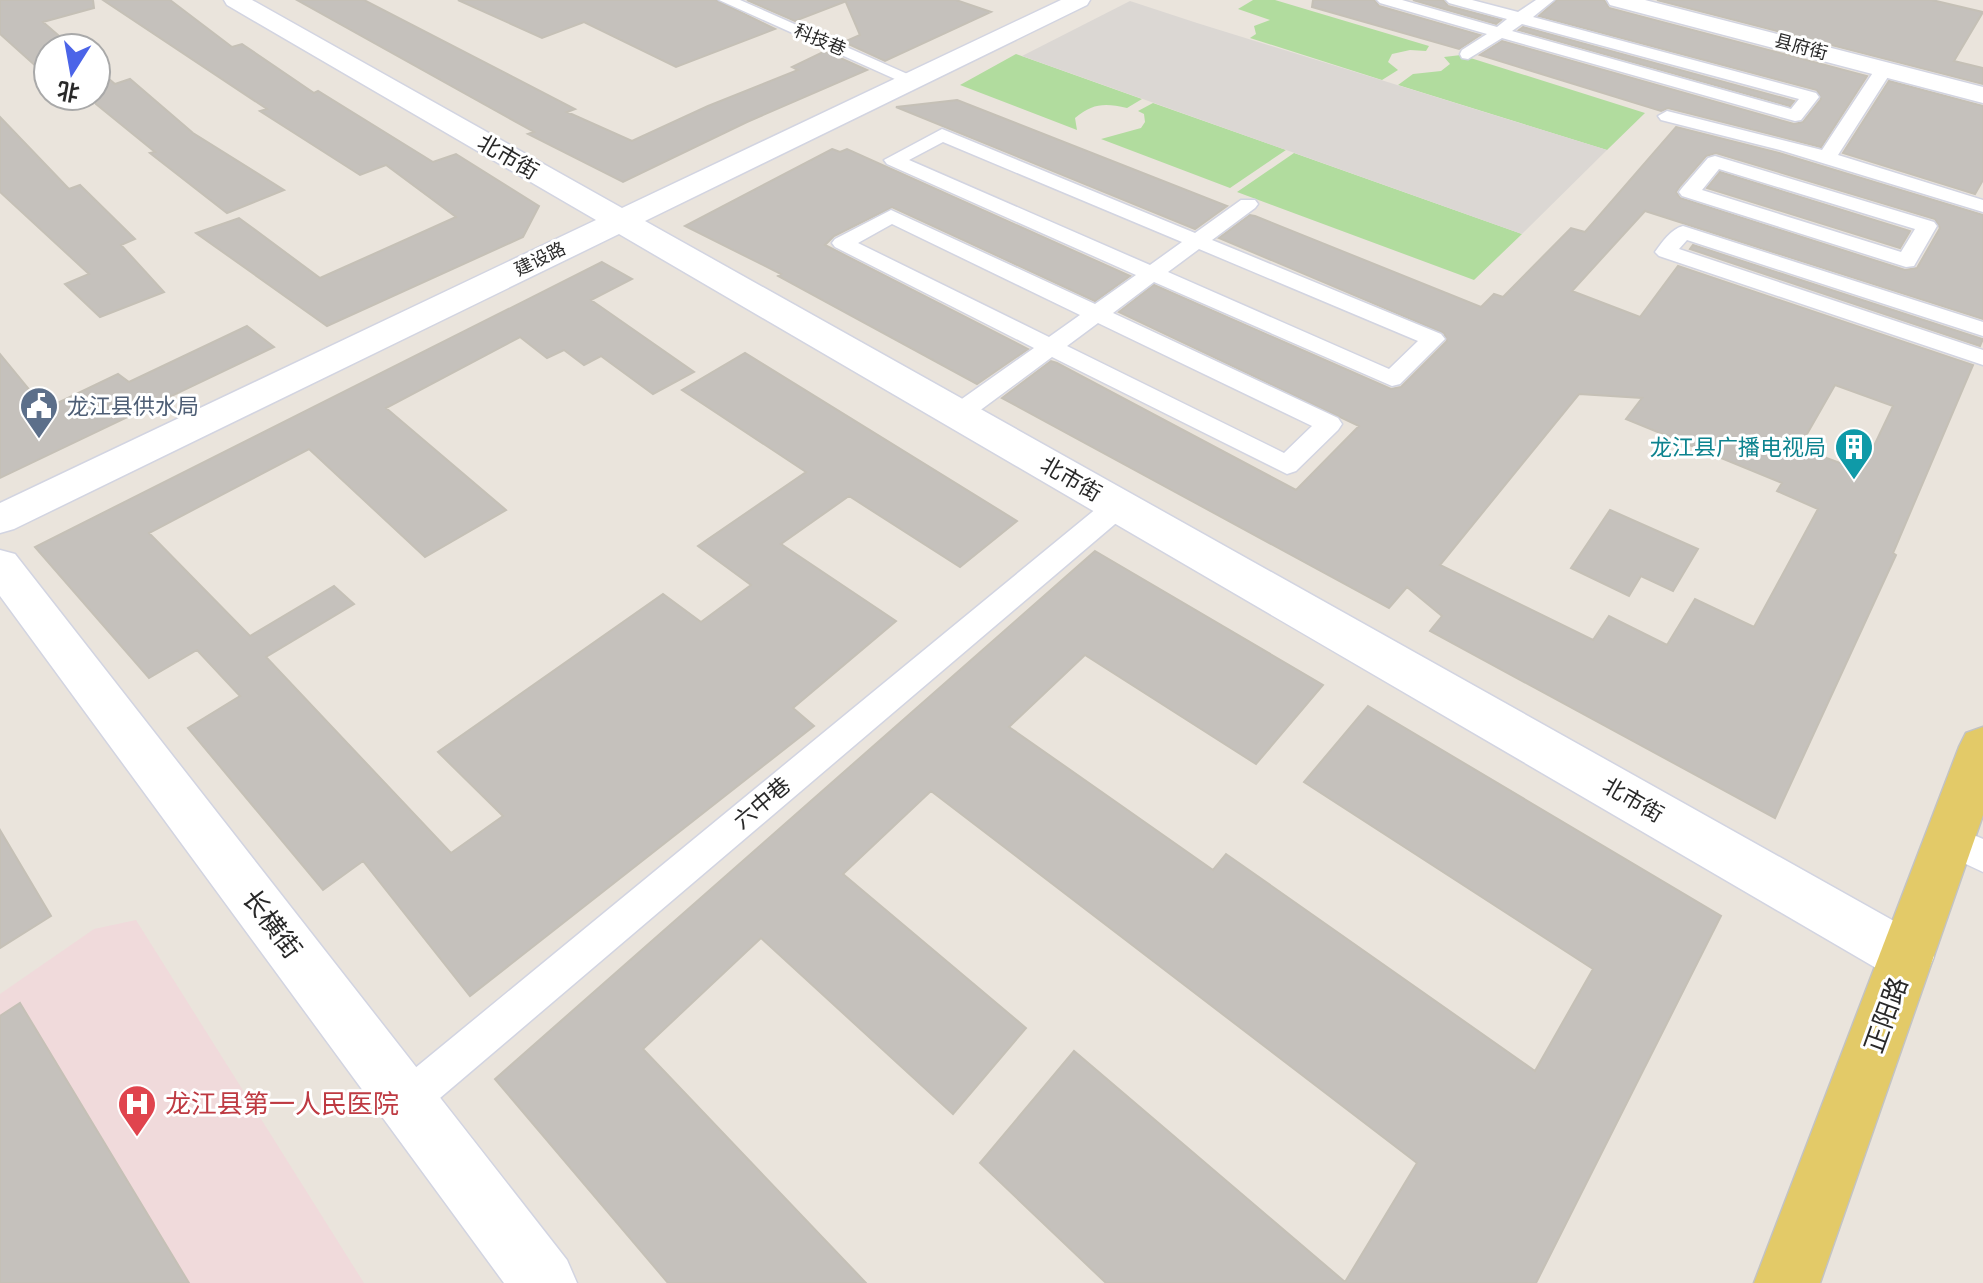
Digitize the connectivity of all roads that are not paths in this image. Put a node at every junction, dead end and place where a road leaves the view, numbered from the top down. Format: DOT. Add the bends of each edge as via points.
graph roads {
  1 [pos="235,0"];
  2 [pos="727,0"];
  3 [pos="1079,0"];
  4 [pos="1385,0"];
  5 [pos="1454,0"];
  6 [pos="1546,0"];
  7 [pos="1618,0"];
  8 [pos="1520,18"];
  9 [pos="1501,33"];
  10 [pos="1468,54"];
  11 [pos="1884,69"];
  12 [pos="912,80"];
  13 [pos="1983,95"];
  14 [pos="1667,116"];
  15 [pos="1826,159"];
  16 [pos="1859,169"];
  17 [pos="1835,198"];
  18 [pos="1248,204"];
  19 [pos="1983,206"];
  20 [pos="620,221"];
  21 [pos="1810,231"];
  22 [pos="1197,241"];
  23 [pos="1783,264"];
  24 [pos="1152,274"];
  25 [pos="1097,314"];
  26 [pos="1983,329"];
  27 [pos="1050,348"];
  28 [pos="1983,358"];
  29 [pos="958,414"];
  30 [pos="1118,506"];
  31 [pos="0,519"];
  32 [pos="0,565"];
  33 [pos="1983,747"];
  34 [pos="1966,848"];
  35 [pos="1907,957"];
  36 [pos="406,1101"];
  37 [pos="544,1283"];
  38 [pos="1787,1283"];
  1 -- 20 [label="street, 北市街"];
  2 -- 12 [label="street, 科技巷"];
  3 -- 12 [label="street, 建设路"];
  4 -- 9 [label="street"];
  5 -- 8 [label="street"];
  6 -- 8 [label="street"];
  7 -- 11 [label="street, 县府街"];
  8 -- 9 [label="street"];
  8 -- 9 [label="street" via="1810,97 1795,116"];
  9 -- 10 [label="street"];
  11 -- 13 [label="street, 县府街"];
  11 -- 15 [label="street"];
  12 -- 20 [label="street, 建设路"];
  14 -- 15 [label="street"];
  15 -- 16 [label="street"];
  16 -- 17 [label="street"];
  16 -- 19 [label="street"];
  17 -- 21 [label="street"];
  17 -- 21 [label="street" via="1927,226 1906,261"];
  17 -- 21 [label="street" via="1715,162 1689,192"];
  18 -- 22 [label="street"];
  20 -- 29 [label="street, 北市街"];
  20 -- 31 [label="street, 建设路"];
  21 -- 23 [label="street"];
  22 -- 24 [label="street"];
  22 -- 24 [label="street" via="1433,339 1392,379"];
  22 -- 24 [label="street" via="942,135 894,160"];
  23 -- 26 [label="street"];
  23 -- 28 [label="street" via="1679,236 1666,252"];
  24 -- 25 [label="street"];
  25 -- 27 [label="street"];
  25 -- 27 [label="street" via="891,216 842,243"];
  25 -- 27 [label="street" via="1329,424 1287,465"];
  27 -- 29 [label="street"];
  29 -- 30 [label="street, 北市街"];
  30 -- 35 [label="street, 北市街"];
  30 -- 36 [label="street, 六中巷"];
  32 -- 36 [label="street, 长横街"];
  33 -- 34 [label="main road, 正阳路"];
  34 -- 35 [label="main road, 正阳路"];
  35 -- 38 [label="main road, 正阳路"];
  36 -- 37 [label="street, 长横街"];
}
